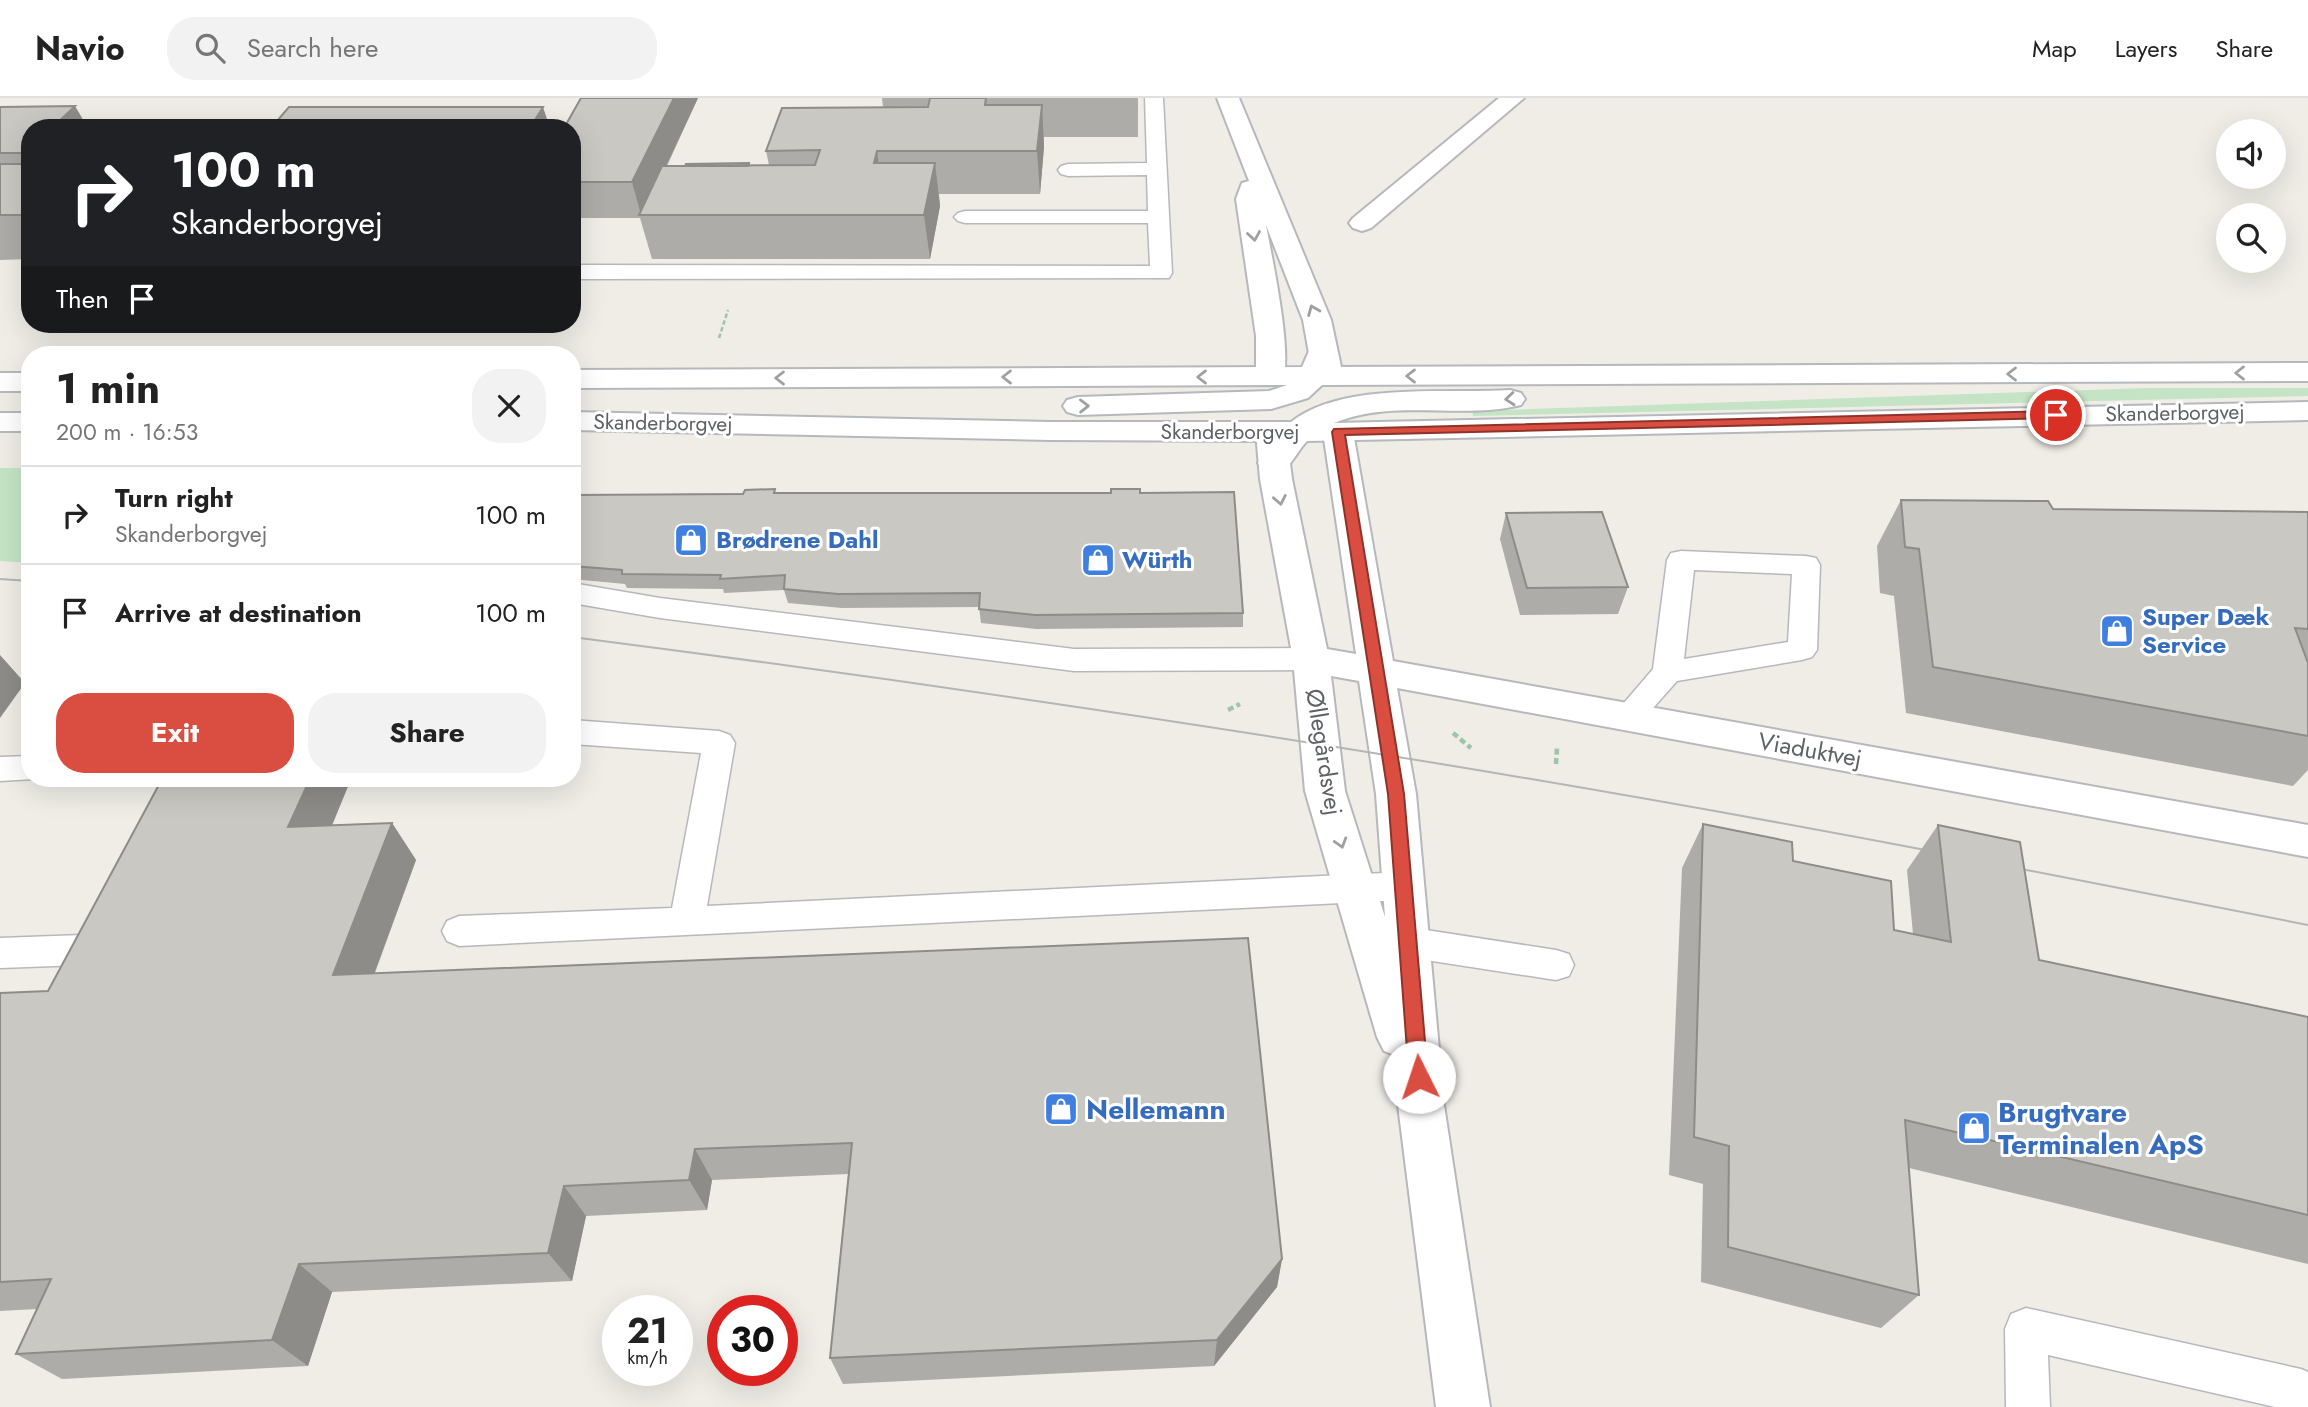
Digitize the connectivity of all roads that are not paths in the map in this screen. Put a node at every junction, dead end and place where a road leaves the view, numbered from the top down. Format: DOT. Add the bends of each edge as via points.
graph roads {
  1 [pos="1154,98"];
  2 [pos="1228,98"];
  3 [pos="1513,98"];
  4 [pos="1158,169"];
  5 [pos="1255,169"];
  6 [pos="1068,170"];
  7 [pos="965,217"];
  8 [pos="1159,217"];
  9 [pos="1362,223"];
  10 [pos="581,272"];
  11 [pos="1322,367"];
  12 [pos="2308,372"];
  13 [pos="1822,374"];
  14 [pos="581,380"];
  15 [pos="0,382"];
  16 [pos="21,382"];
  17 [pos="2308,411"];
  18 [pos="581,421"];
  19 [pos="1277,421"];
  20 [pos="0,422"];
  21 [pos="21,422"];
  22 [pos="1336,422"];
  23 [pos="581,595"];
  24 [pos="1311,659"];
  25 [pos="1377,671"];
  26 [pos="1668,672"];
  27 [pos="1627,717"];
  28 [pos="581,733"];
  29 [pos="21,768"];
  30 [pos="0,769"];
  31 [pos="2308,841"];
  32 [pos="1404,886"];
  33 [pos="1355,889"];
  34 [pos="687,922"];
  35 [pos="459,931"];
  36 [pos="1369,936"];
  37 [pos="1409,942"];
  38 [pos="109,949"];
  39 [pos="0,953"];
  40 [pos="1556,965"];
  41 [pos="1421,1105"];
  42 [pos="2301,1391"];
  43 [pos="1463,1407"];
  44 [pos="2028,1407"];
  1 -- 4 [label="lane"];
  2 -- 5 [label="main road, Øllegårdsvej"];
  3 -- 9 [label="main road"];
  4 -- 6 [label="lane"];
  4 -- 8 [label="lane"];
  11 -- 5 [label="main road, Øllegårdsvej, one-way" via="1317,320"];
  5 -- 19 [label="main road, Øllegårdsvej, one-way" via="1249,199 1270,336"];
  7 -- 8 [label="lane"];
  8 -- 10 [label="lane" via="1161,273"];
  13 -- 11 [label="main road, Skanderborgvej, one-way"];
  11 -- 19 [label="main road"];
  11 -- 22 [label="main road, Øllegårdsvej"];
  12 -- 13 [label="main road, Skanderborgvej, one-way"];
  13 -- 22 [label="main road, one-way" via="1469,403 1388,405"];
  19 -- 14 [label="main road, Skanderborgvej, one-way"];
  15 -- 16 [label="main road"];
  17 -- 22 [label="main road, Skanderborgvej"];
  18 -- 19 [label="main road, Skanderborgvej, one-way" via="1050,431"];
  19 -- 22 [label="main road, Skanderborgvej"];
  19 -- 24 [label="main road, Øllegårdsvej, one-way"];
  20 -- 21 [label="main road"];
  22 -- 25 [label="main road, Øllegårdsvej"];
  23 -- 24 [label="lane" via="1074,660"];
  24 -- 25 [label="main road, Viaduktvej"];
  24 -- 33 [label="main road, Øllegårdsvej, one-way" via="1325,791"];
  25 -- 27 [label="main road, Viaduktvej"];
  25 -- 32 [label="main road, Øllegårdsvej" via="1396,794"];
  26 -- 26 [label="lane" via="1681,560 1806,565 1802,650"];
  26 -- 27 [label="lane"];
  27 -- 31 [label="main road, Viaduktvej"];
  28 -- 34 [label="lane" via="719,743"];
  29 -- 30 [label="lane"];
  32 -- 33 [label="lane"];
  32 -- 37 [label="main road, Øllegårdsvej"];
  33 -- 34 [label="lane"];
  33 -- 36 [label="main road, Øllegårdsvej"];
  34 -- 35 [label="lane"];
  36 -- 37 [label="lane"];
  36 -- 41 [label="main road, Øllegårdsvej"];
  37 -- 40 [label="lane"];
  37 -- 41 [label="main road, Øllegårdsvej"];
  38 -- 39 [label="lane"];
  41 -- 43 [label="main road, Øllegårdsvej"];
  42 -- 44 [label="lane" via="2026,1329"];
}
